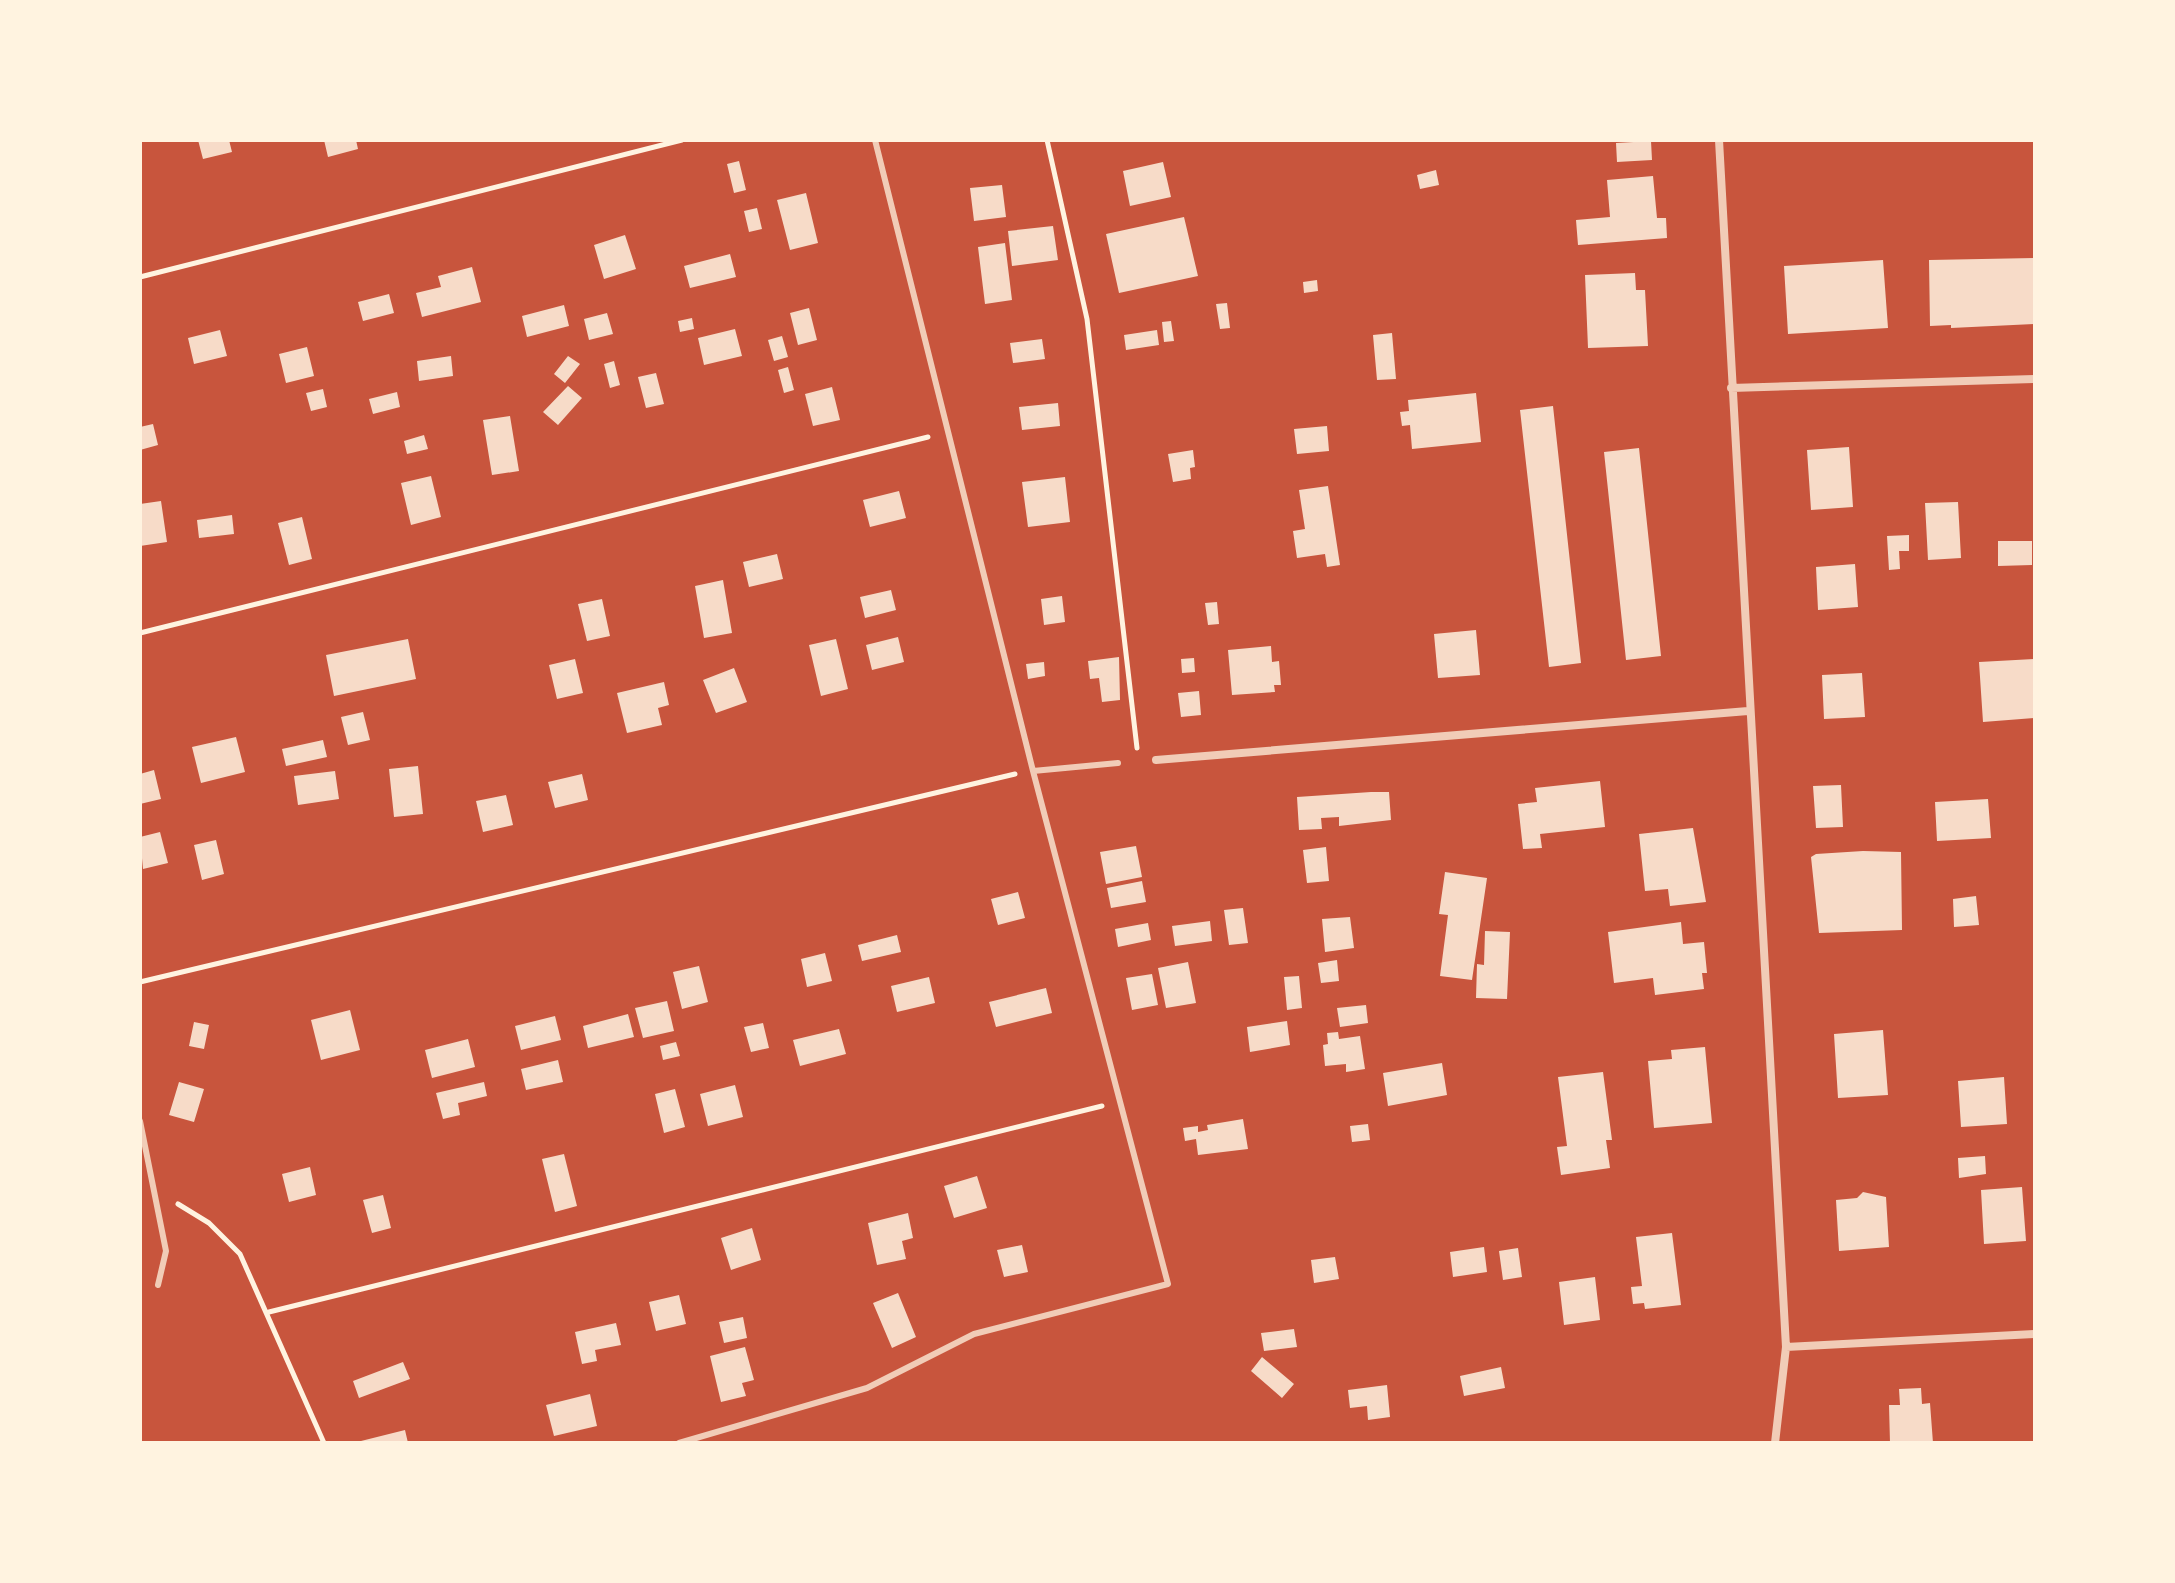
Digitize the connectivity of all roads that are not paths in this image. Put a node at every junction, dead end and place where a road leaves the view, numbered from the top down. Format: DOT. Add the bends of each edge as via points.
graph roads {
  1 [pos="875,140"];
  2 [pos="1719,140"];
  3 [pos="2035,379"];
  4 [pos="1731,388"];
  5 [pos="1748,711"];
  6 [pos="1156,760"];
  7 [pos="1118,763"];
  8 [pos="1033,771"];
  9 [pos="140,1121"];
  10 [pos="158,1285"];
  11 [pos="2035,1334"];
  12 [pos="1786,1347"];
  13 [pos="679,1443"];
  14 [pos="1775,1443"];
  1 -- 8 [label="lane"];
  2 -- 4 [label="street"];
  3 -- 4 [label="street"];
  4 -- 5 [label="street"];
  5 -- 6 [label="street"];
  5 -- 12 [label="street"];
  7 -- 8 [label="lane"];
  8 -- 13 [label="lane" via="1168,1284 974,1334 867,1388"];
  9 -- 10 [label="lane" via="166,1251"];
  11 -- 12 [label="street"];
  12 -- 14 [label="street"];
}
